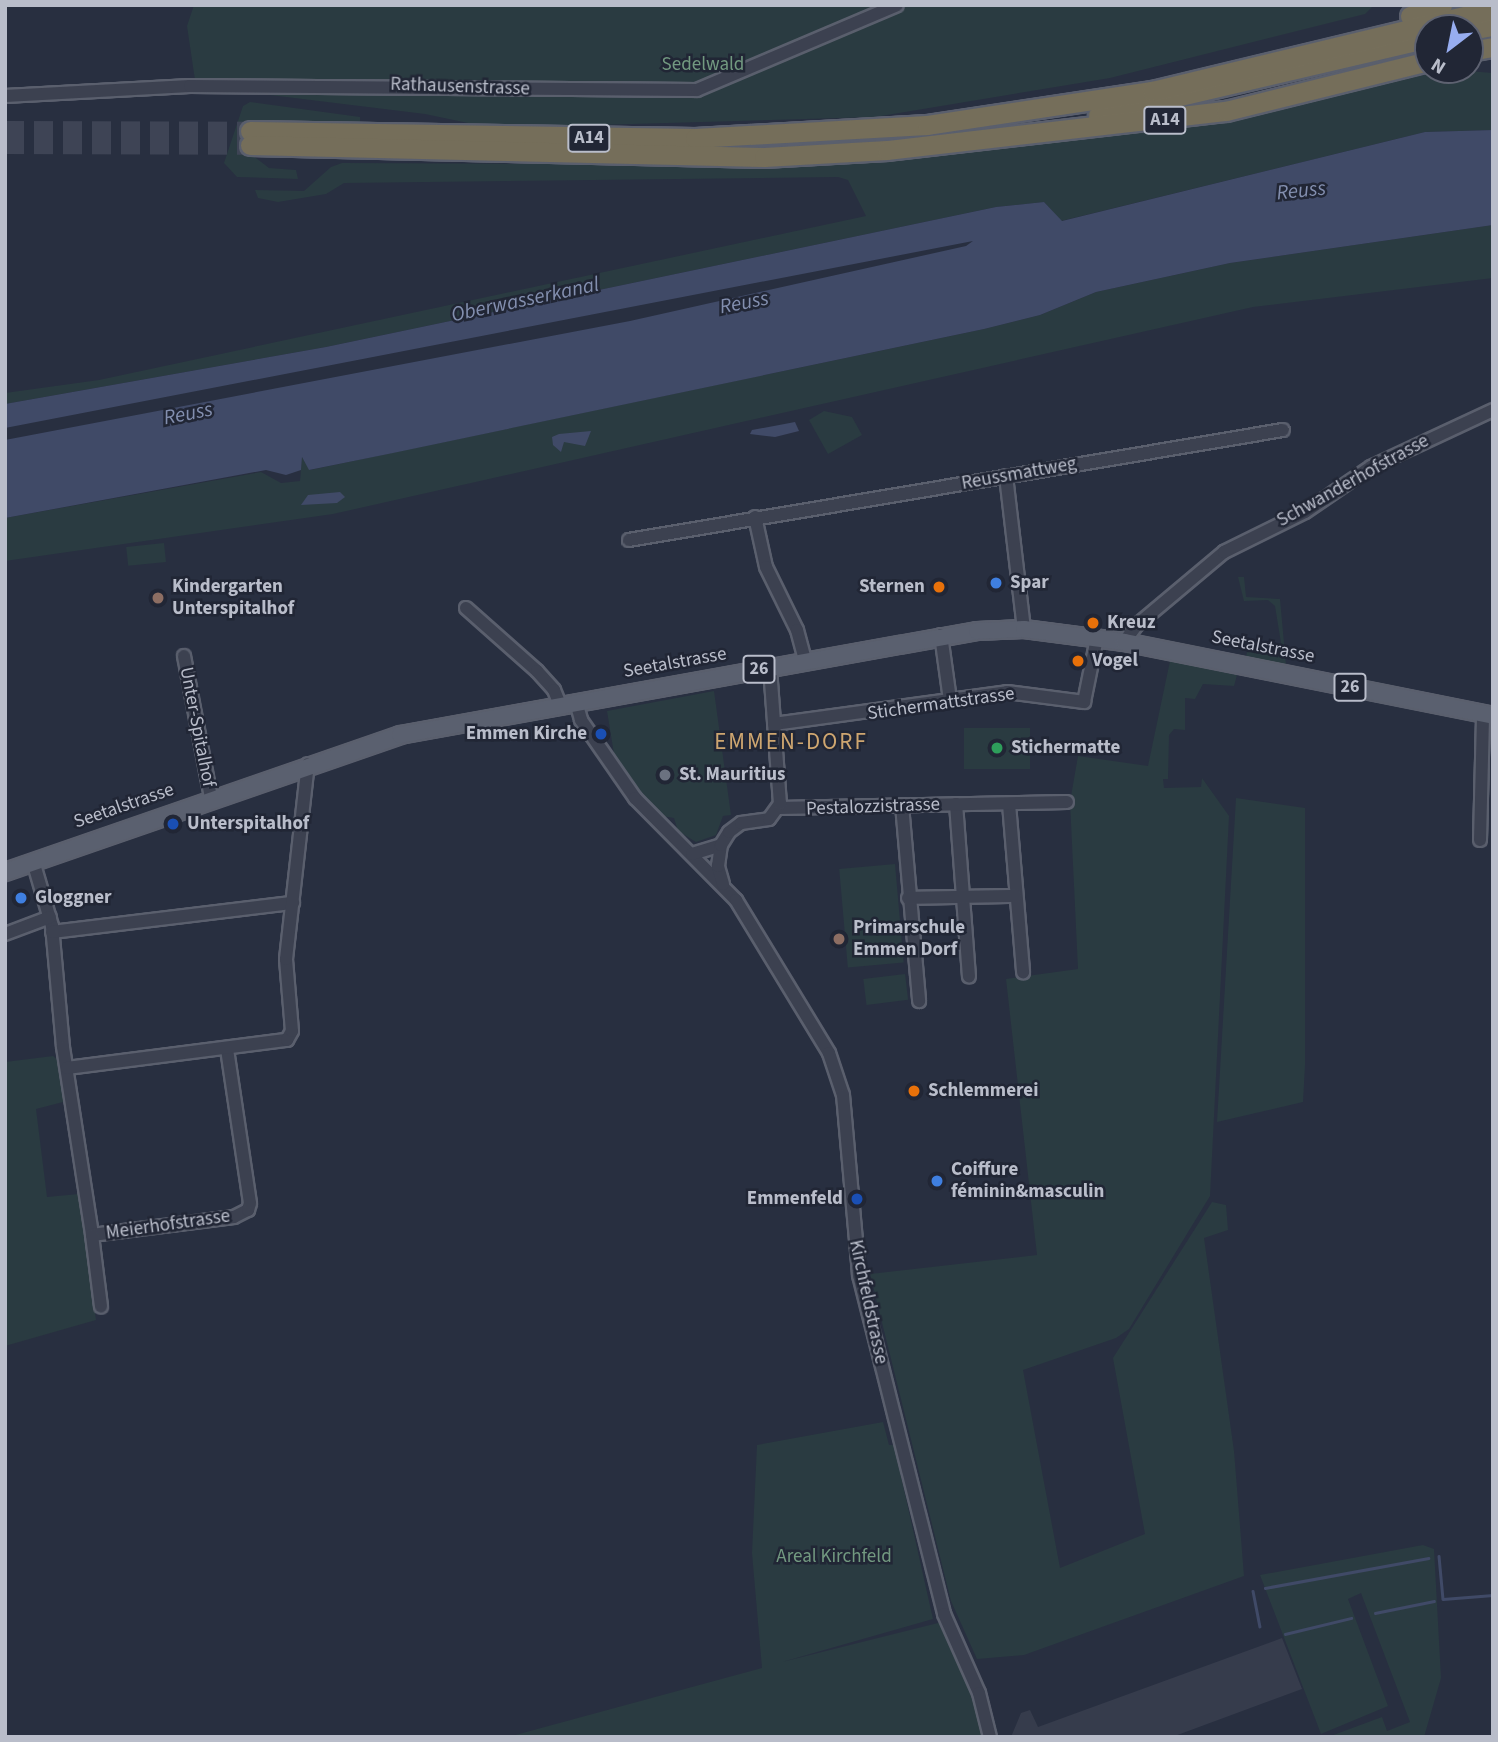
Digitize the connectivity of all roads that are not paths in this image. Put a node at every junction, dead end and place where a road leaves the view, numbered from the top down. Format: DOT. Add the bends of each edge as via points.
graph roads {
  1 [pos="897,5"];
  2 [pos="1442,5"];
  3 [pos="1493,9"];
  4 [pos="1414,41"];
  5 [pos="1321,49"];
  6 [pos="1414,66"];
  7 [pos="5,96"];
  8 [pos="723,153"];
  9 [pos="1493,410"];
  10 [pos="1283,430"];
  11 [pos="1006,476"];
  12 [pos="755,517"];
  13 [pos="629,540"];
  14 [pos="466,608"];
  15 [pos="1024,629"];
  16 [pos="941,635"];
  17 [pos="1097,638"];
  18 [pos="1124,642"];
  19 [pos="184,656"];
  20 [pos="805,659"];
  21 [pos="769,667"];
  22 [pos="950,700"];
  23 [pos="576,702"];
  24 [pos="559,705"];
  25 [pos="1488,715"];
  26 [pos="774,724"];
  27 [pos="1487,761"];
  28 [pos="308,764"];
  29 [pos="1487,797"];
  30 [pos="211,798"];
  31 [pos="1067,802"];
  32 [pos="956,804"];
  33 [pos="1009,804"];
  34 [pos="902,805"];
  35 [pos="779,808"];
  36 [pos="1480,840"];
  37 [pos="721,845"];
  38 [pos="692,854"];
  39 [pos="33,860"];
  40 [pos="5,872"];
  41 [pos="723,884"];
  42 [pos="1016,896"];
  43 [pos="961,897"];
  44 [pos="908,898"];
  45 [pos="293,903"];
  46 [pos="50,918"];
  47 [pos="52,932"];
  48 [pos="5,934"];
  49 [pos="1023,972"];
  50 [pos="969,976"];
  51 [pos="919,1001"];
  52 [pos="227,1049"];
  53 [pos="67,1068"];
  54 [pos="92,1235"];
  55 [pos="101,1306"];
  56 [pos="990,1737"];
  1 -- 7 [label="street, Rathausenstrasse" via="697,90 190,86"];
  2 -- 5 [label="highway, A14"];
  3 -- 5 [label="highway, A14"];
  4 -- 8 [label="highway, A14" via="1163,102 1031,126 886,143"];
  5 -- 8 [label="highway, A14" via="1152,91 927,125 695,138 250,138"];
  6 -- 8 [label="highway, A14" via="1239,109 1180,118 887,150 764,157"];
  9 -- 18 [label="street, Schwanderhofstrasse" via="1371,467 1305,512 1224,552 1132,630"];
  10 -- 11 [label="street, Reussmattweg"];
  11 -- 12 [label="street, Reussmattweg"];
  11 -- 15 [label="street"];
  12 -- 13 [label="street, Reussmattweg"];
  12 -- 20 [label="street" via="766,567 797,630"];
  14 -- 24 [label="street" via="537,671 554,690"];
  15 -- 16 [label="main road, Seetalstrasse / 26"];
  15 -- 17 [label="main road, Seetalstrasse / 26"];
  16 -- 20 [label="main road, Seetalstrasse / 26"];
  16 -- 22 [label="street"];
  17 -- 18 [label="main road, Seetalstrasse / 26"];
  17 -- 22 [label="street, Stichermattstrasse" via="1084,702 1007,692"];
  18 -- 25 [label="main road, Seetalstrasse / 26"];
  19 -- 30 [label="street, Unter-Spitalhof"];
  20 -- 21 [label="main road, Seetalstrasse / 26"];
  21 -- 23 [label="main road, Seetalstrasse / 26"];
  21 -- 26 [label="street, Pestalozzistrasse"];
  22 -- 26 [label="street, Stichermattstrasse"];
  23 -- 24 [label="main road, Seetalstrasse / 26"];
  23 -- 38 [label="street, Kirchfeldstrasse" via="581,720 635,798"];
  24 -- 28 [label="main road, Seetalstrasse / 26" via="400,735"];
  25 -- 27 [label="street"];
  26 -- 35 [label="street, Pestalozzistrasse"];
  27 -- 29 [label="street"];
  28 -- 30 [label="main road, Seetalstrasse / 26"];
  28 -- 45 [label="street"];
  29 -- 36 [label="street"];
  30 -- 39 [label="main road, Seetalstrasse / 26"];
  31 -- 33 [label="street, Pestalozzistrasse"];
  32 -- 33 [label="street, Pestalozzistrasse"];
  32 -- 34 [label="street, Pestalozzistrasse"];
  32 -- 43 [label="street"];
  33 -- 42 [label="street"];
  34 -- 35 [label="street, Pestalozzistrasse"];
  34 -- 44 [label="street"];
  35 -- 37 [label="street" via="769,819 736,826"];
  37 -- 38 [label="street"];
  37 -- 41 [label="street, Kirchfeldstrasse" via="718,866"];
  38 -- 41 [label="street, Kirchfeldstrasse"];
  39 -- 40 [label="main road, Seetalstrasse / 26"];
  39 -- 46 [label="street, Meierhofstrasse"];
  41 -- 56 [label="street, Kirchfeldstrasse" via="804,1007 841,1086 859,1275 944,1614 979,1693"];
  42 -- 43 [label="street"];
  42 -- 49 [label="street"];
  43 -- 44 [label="street"];
  43 -- 50 [label="street"];
  44 -- 51 [label="street"];
  45 -- 47 [label="street"];
  45 -- 52 [label="street" via="286,959 292,1031 287,1040"];
  46 -- 47 [label="street, Meierhofstrasse"];
  46 -- 48 [label="street"];
  47 -- 53 [label="street, Meierhofstrasse"];
  52 -- 53 [label="street"];
  52 -- 54 [label="street, Meierhofstrasse" via="248,1210 234,1217"];
  53 -- 54 [label="street, Meierhofstrasse"];
  54 -- 55 [label="street, Meierhofstrasse"];
}
